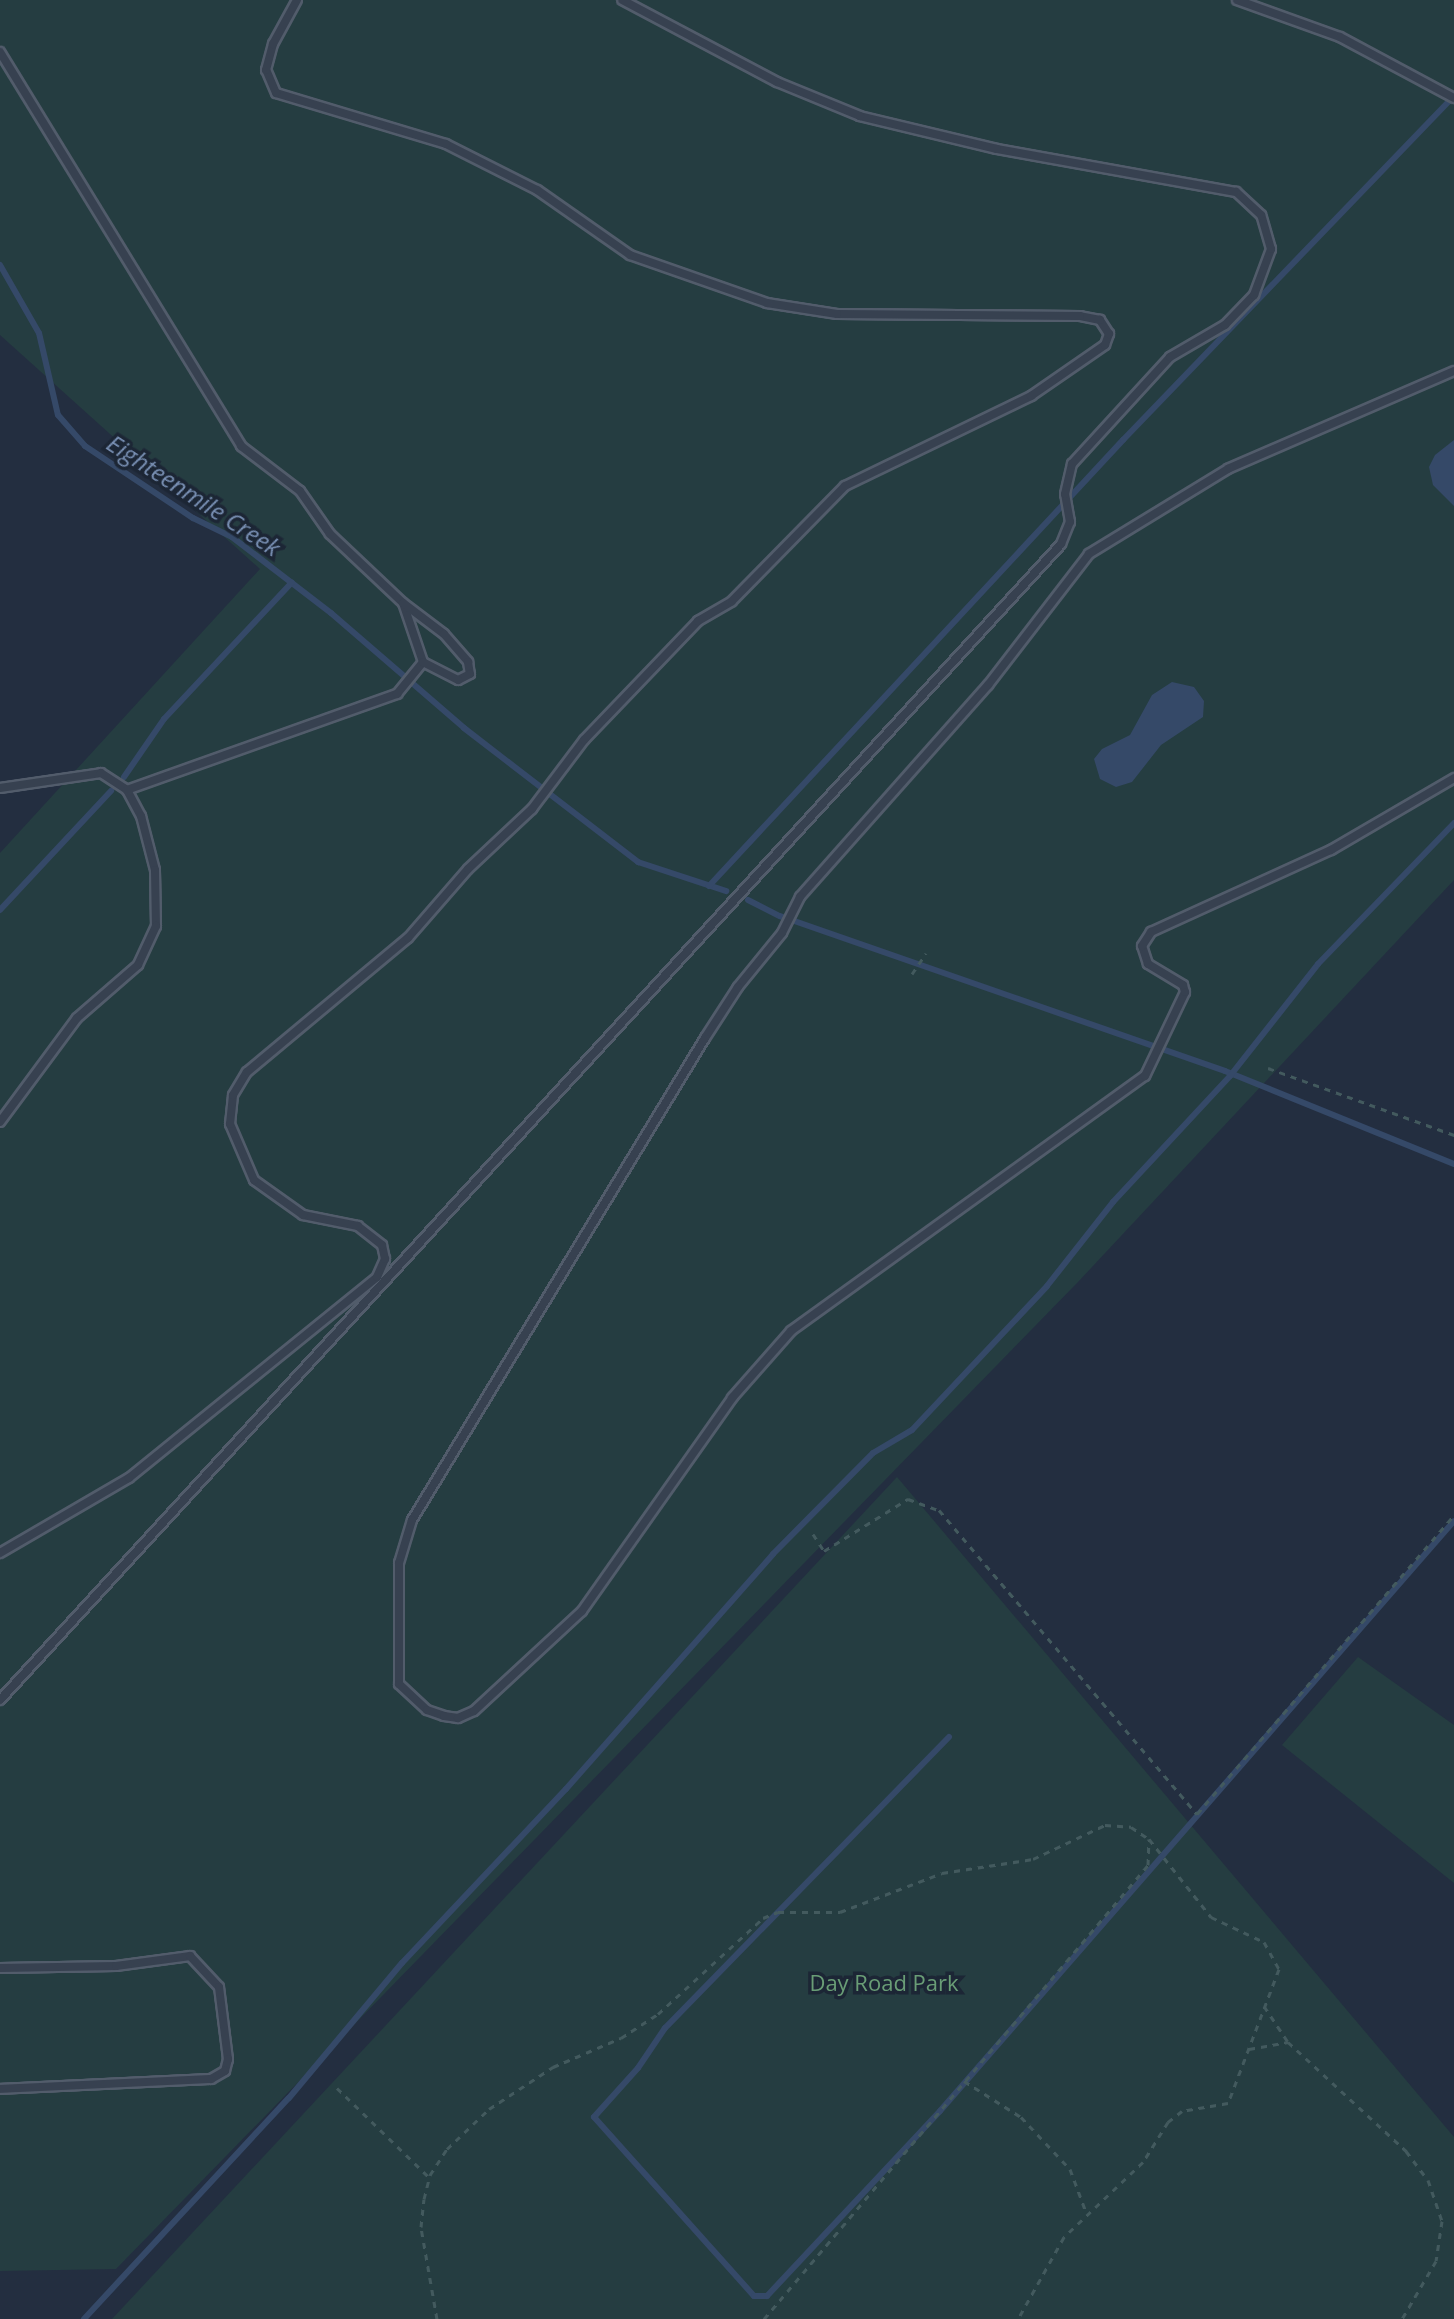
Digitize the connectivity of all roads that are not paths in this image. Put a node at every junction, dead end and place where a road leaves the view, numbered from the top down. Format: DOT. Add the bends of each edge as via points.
graph roads {
  1 [pos="297,0"];
  2 [pos="622,0"];
  3 [pos="1237,0"];
  4 [pos="0,52"];
  5 [pos="1454,98"];
  6 [pos="1454,371"];
  7 [pos="403,603"];
  8 [pos="420,666"];
  9 [pos="1454,778"];
  10 [pos="0,788"];
  11 [pos="127,790"];
  12 [pos="0,1122"];
  13 [pos="0,1553"];
  14 [pos="0,1700"];
  15 [pos="0,1968"];
  16 [pos="0,2089"];
  1 -- 13 [label="lane" via="273,44 266,70 276,93 446,144 537,190 630,255 767,303 823,312 1080,316 1107,326 1105,345 1031,396 845,486 732,601 698,621 408,938 247,1072 233,1095 230,1124 254,1180 303,1215 358,1226 382,1245 385,1259 377,1277 139,1471"];
  2 -- 14 [label="lane" via="777,82 860,116 997,149 1236,192 1261,215 1271,249 1254,295 1225,325 1170,357 1072,464 1065,494 1070,522 1061,544"];
  3 -- 5 [label="lane" via="1340,37"];
  4 -- 7 [label="lane" via="241,446 300,491 330,534"];
  6 -- 9 [label="lane" via="1228,469 1089,554 988,685 795,907 784,930 721,1012 412,1520 399,1563 399,1684 427,1710 458,1718 474,1711 582,1611 732,1398 791,1331 1145,1076 1185,992 1183,985 1148,964 1142,946 1151,932 1331,850"];
  7 -- 8 [label="lane"];
  7 -- 8 [label="lane" via="444,634 468,662 470,674 458,680"];
  8 -- 11 [label="lane" via="400,690 380,703"];
  10 -- 11 [label="lane" via="101,773"];
  11 -- 12 [label="lane" via="141,816 155,870 156,926 138,965 77,1018"];
  15 -- 16 [label="lane" via="116,1966 190,1956 212,1973 219,1987 228,2059 225,2071 211,2079"];
}
